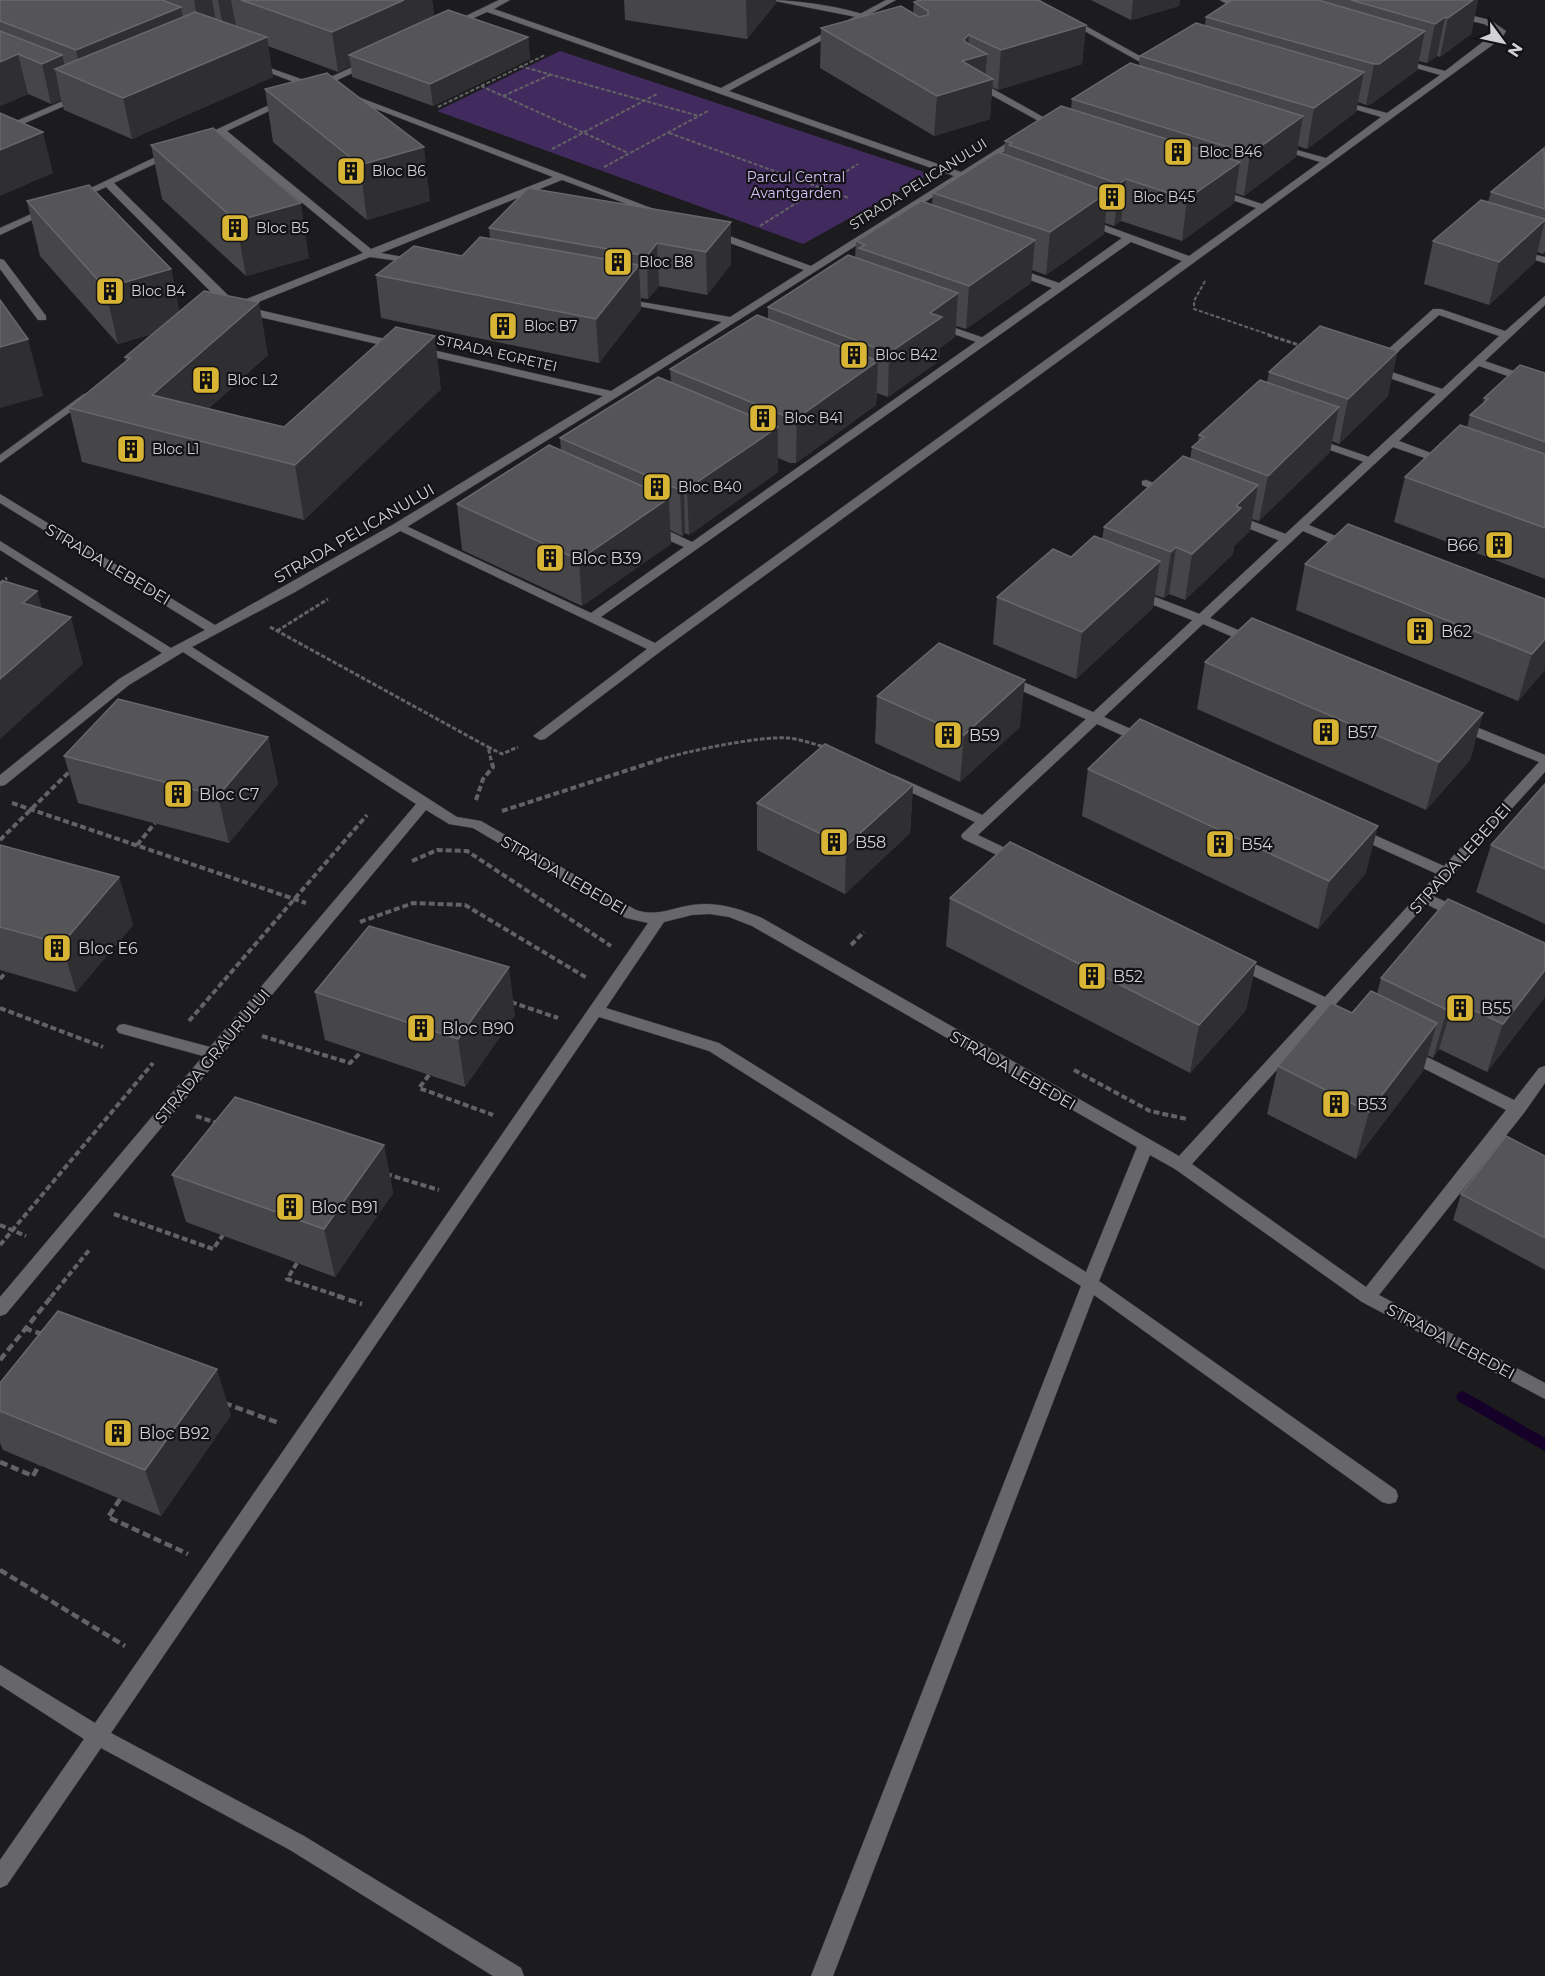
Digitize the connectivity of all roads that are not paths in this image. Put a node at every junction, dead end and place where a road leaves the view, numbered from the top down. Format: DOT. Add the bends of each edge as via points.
graph roads {
  1 [pos="506,0"];
  2 [pos="774,0"];
  3 [pos="892,0"];
  4 [pos="1033,0"];
  5 [pos="1224,0"];
  6 [pos="1235,5"];
  7 [pos="1472,5"];
  8 [pos="486,9"];
  9 [pos="1243,15"];
  10 [pos="863,16"];
  11 [pos="884,28"];
  12 [pos="442,29"];
  13 [pos="1392,58"];
  14 [pos="377,59"];
  15 [pos="242,61"];
  16 [pos="1136,67"];
  17 [pos="1447,74"];
  18 [pos="969,80"];
  19 [pos="316,87"];
  20 [pos="74,91"];
  21 [pos="722,91"];
  22 [pos="305,92"];
  23 [pos="294,96"];
  24 [pos="1332,100"];
  25 [pos="1057,116"];
  26 [pos="1389,116"];
  27 [pos="220,130"];
  28 [pos="0,131"];
  29 [pos="1029,133"];
  30 [pos="199,140"];
  31 [pos="1270,143"];
  32 [pos="179,150"];
  33 [pos="1327,160"];
  34 [pos="961,175"];
  35 [pos="561,177"];
  36 [pos="978,181"];
  37 [pos="108,183"];
  38 [pos="1208,189"];
  39 [pos="64,203"];
  40 [pos="1262,207"];
  41 [pos="54,208"];
  42 [pos="1074,217"];
  43 [pos="672,218"];
  44 [pos="882,224"];
  45 [pos="703,230"];
  46 [pos="900,230"];
  47 [pos="0,232"];
  48 [pos="1129,238"];
  49 [pos="1511,249"];
  50 [pos="370,254"];
  51 [pos="1189,260"];
  52 [pos="1545,260"];
  53 [pos="0,262"];
  54 [pos="430,265"];
  55 [pos="1006,268"];
  56 [pos="805,272"];
  57 [pos="817,282"];
  58 [pos="1060,287"];
  59 [pos="612,298"];
  60 [pos="1545,299"];
  61 [pos="229,310"];
  62 [pos="1539,312"];
  63 [pos="42,318"];
  64 [pos="731,320"];
  65 [pos="927,321"];
  66 [pos="710,334"];
  67 [pos="1506,335"];
  68 [pos="726,340"];
  69 [pos="983,341"];
  70 [pos="1478,362"];
  71 [pos="1545,386"];
  72 [pos="98,387"];
  73 [pos="1444,393"];
  74 [pos="613,395"];
  75 [pos="628,402"];
  76 [pos="1297,435"];
  77 [pos="1391,442"];
  78 [pos="0,460"];
  79 [pos="1371,461"];
  80 [pos="503,462"];
  81 [pos="1457,466"];
  82 [pos="520,469"];
  83 [pos="1146,483"];
  84 [pos="1178,496"];
  85 [pos="0,498"];
  86 [pos="1222,513"];
  87 [pos="641,524"];
  88 [pos="1301,526"];
  89 [pos="398,527"];
  90 [pos="1287,539"];
  91 [pos="0,545"];
  92 [pos="693,547"];
  93 [pos="1365,552"];
  94 [pos="1125,590"];
  95 [pos="593,617"];
  96 [pos="1201,619"];
  97 [pos="215,630"];
  98 [pos="184,646"];
  99 [pos="1268,646"];
  100 [pos="656,648"];
  101 [pos="171,653"];
  102 [pos="990,672"];
  103 [pos="1095,718"];
  104 [pos="1445,719"];
  105 [pos="540,735"];
  106 [pos="1159,746"];
  107 [pos="834,750"];
  108 [pos="1545,762"];
  109 [pos="0,782"];
  110 [pos="424,803"];
  111 [pos="984,821"];
  112 [pos="1341,826"];
  113 [pos="1031,866"];
  114 [pos="1448,873"];
  115 [pos="1425,898"];
  116 [pos="1471,919"];
  117 [pos="658,920"];
  118 [pos="1222,955"];
  119 [pos="595,1010"];
  120 [pos="1328,1011"];
  121 [pos="124,1029"];
  122 [pos="1394,1047"];
  123 [pos="214,1054"];
  124 [pos="1545,1072"];
  125 [pos="1518,1109"];
  126 [pos="1145,1146"];
  127 [pos="1180,1165"];
  128 [pos="1090,1282"];
  129 [pos="1368,1297"];
  130 [pos="0,1309"];
  131 [pos="1545,1392"];
  132 [pos="1389,1496"];
  133 [pos="0,1674"];
  134 [pos="96,1735"];
  135 [pos="0,1878"];
  136 [pos="513,1976"];
  137 [pos="822,1976"];
  1 -- 8 [label="street"];
  2 -- 10 [label="street"];
  3 -- 10 [label="street"];
  4 -- 16 [label="street" via="1149,58"];
  5 -- 6 [label="street"];
  6 -- 9 [label="street"];
  7 -- 17 [label="street" via="1453,14 1502,31"];
  8 -- 12 [label="street"];
  8 -- 21 [label="street"];
  10 -- 11 [label="street"];
  10 -- 21 [label="street"];
  13 -- 17 [label="street"];
  14 -- 19 [label="street"];
  15 -- 19 [label="street"];
  17 -- 26 [label="street"];
  18 -- 25 [label="street" via="1042,125"];
  19 -- 22 [label="street"];
  19 -- 35 [label="street"];
  20 -- 28 [label="street" via="84,95"];
  21 -- 34 [label="street"];
  23 -- 27 [label="street"];
  24 -- 26 [label="street"];
  26 -- 33 [label="street"];
  27 -- 30 [label="street"];
  27 -- 50 [label="street"];
  29 -- 34 [label="street, STRADA PELICANULUI"];
  31 -- 33 [label="street"];
  32 -- 37 [label="street"];
  33 -- 40 [label="street"];
  34 -- 36 [label="street"];
  34 -- 44 [label="street, STRADA PELICANULUI"];
  35 -- 43 [label="street"];
  35 -- 50 [label="street"];
  37 -- 39 [label="street"];
  37 -- 61 [label="street"];
  38 -- 40 [label="street"];
  40 -- 51 [label="street"];
  41 -- 47 [label="street"];
  42 -- 48 [label="street"];
  44 -- 46 [label="street"];
  44 -- 56 [label="street, STRADA PELICANULUI"];
  45 -- 56 [label="street"];
  48 -- 51 [label="street"];
  48 -- 58 [label="street"];
  49 -- 52 [label="street"];
  50 -- 54 [label="street"];
  50 -- 61 [label="street"];
  51 -- 100 [label="street"];
  53 -- 63 [label="street"];
  55 -- 58 [label="street"];
  56 -- 57 [label="street"];
  56 -- 64 [label="street, STRADA PELICANULUI"];
  58 -- 69 [label="street"];
  59 -- 64 [label="street"];
  60 -- 62 [label="street"];
  61 -- 74 [label="street, STRADA EGRETEI"];
  62 -- 67 [label="street"];
  64 -- 66 [label="street, STRADA PELICANULUI"];
  65 -- 69 [label="street"];
  66 -- 68 [label="street"];
  66 -- 74 [label="street, STRADA PELICANULUI"];
  67 -- 70 [label="street"];
  67 -- 73 [label="street" via="1437,311 1368,368"];
  69 -- 92 [label="street" via="791,471"];
  70 -- 71 [label="street"];
  70 -- 73 [label="street"];
  72 -- 78 [label="street"];
  73 -- 77 [label="street"];
  74 -- 75 [label="street, STRADA EGRETEI"];
  74 -- 80 [label="street, STRADA PELICANULUI"];
  76 -- 79 [label="street"];
  77 -- 79 [label="street"];
  77 -- 81 [label="street"];
  79 -- 88 [label="street"];
  80 -- 82 [label="street"];
  80 -- 89 [label="street, STRADA PELICANULUI"];
  83 -- 84 [label="street"];
  85 -- 97 [label="street, STRADA LEBEDEI"];
  86 -- 90 [label="street"];
  87 -- 92 [label="street"];
  88 -- 90 [label="street"];
  88 -- 93 [label="street"];
  89 -- 95 [label="street"];
  89 -- 97 [label="street, STRADA PELICANULUI"];
  90 -- 96 [label="street"];
  91 -- 101 [label="street"];
  92 -- 95 [label="street"];
  94 -- 96 [label="street"];
  95 -- 100 [label="street"];
  96 -- 99 [label="street"];
  96 -- 103 [label="street"];
  97 -- 98 [label="street, STRADA PELICANULUI"];
  98 -- 101 [label="street, STRADA PELICANULUI"];
  98 -- 110 [label="street, STRADA LEBEDEI"];
  100 -- 105 [label="street"];
  101 -- 109 [label="street, STRADA PELICANULUI" via="91,706"];
  102 -- 103 [label="street"];
  103 -- 106 [label="street"];
  103 -- 111 [label="street"];
  104 -- 108 [label="street"];
  107 -- 111 [label="street"];
  108 -- 114 [label="street, STRADA LEBEDEI" via="1521,798"];
  110 -- 117 [label="street, STRADA LEBEDEI" via="454,821 482,820 630,914"];
  110 -- 123 [label="street, STRADA GRAURULUI"];
  111 -- 113 [label="street" via="968,836"];
  112 -- 114 [label="street"];
  114 -- 115 [label="street, STRADA LEBEDEI"];
  115 -- 116 [label="street"];
  115 -- 120 [label="street, STRADA LEBEDEI"];
  117 -- 119 [label="street"];
  117 -- 126 [label="street, STRADA LEBEDEI" via="704,909 732,912 757,922"];
  118 -- 120 [label="street"];
  119 -- 128 [label="street" via="714,1047"];
  119 -- 134 [label="street"];
  120 -- 127 [label="street, STRADA LEBEDEI"];
  121 -- 123 [label="street"];
  122 -- 125 [label="street"];
  123 -- 130 [label="street, STRADA GRAURULUI"];
  124 -- 125 [label="street"];
  125 -- 129 [label="street"];
  126 -- 127 [label="street, STRADA LEBEDEI"];
  126 -- 128 [label="street"];
  127 -- 129 [label="street, STRADA LEBEDEI"];
  128 -- 132 [label="street"];
  128 -- 137 [label="street"];
  129 -- 131 [label="street, STRADA LEBEDEI"];
  133 -- 134 [label="street"];
  134 -- 135 [label="street"];
  134 -- 136 [label="street" via="297,1843"];
}
